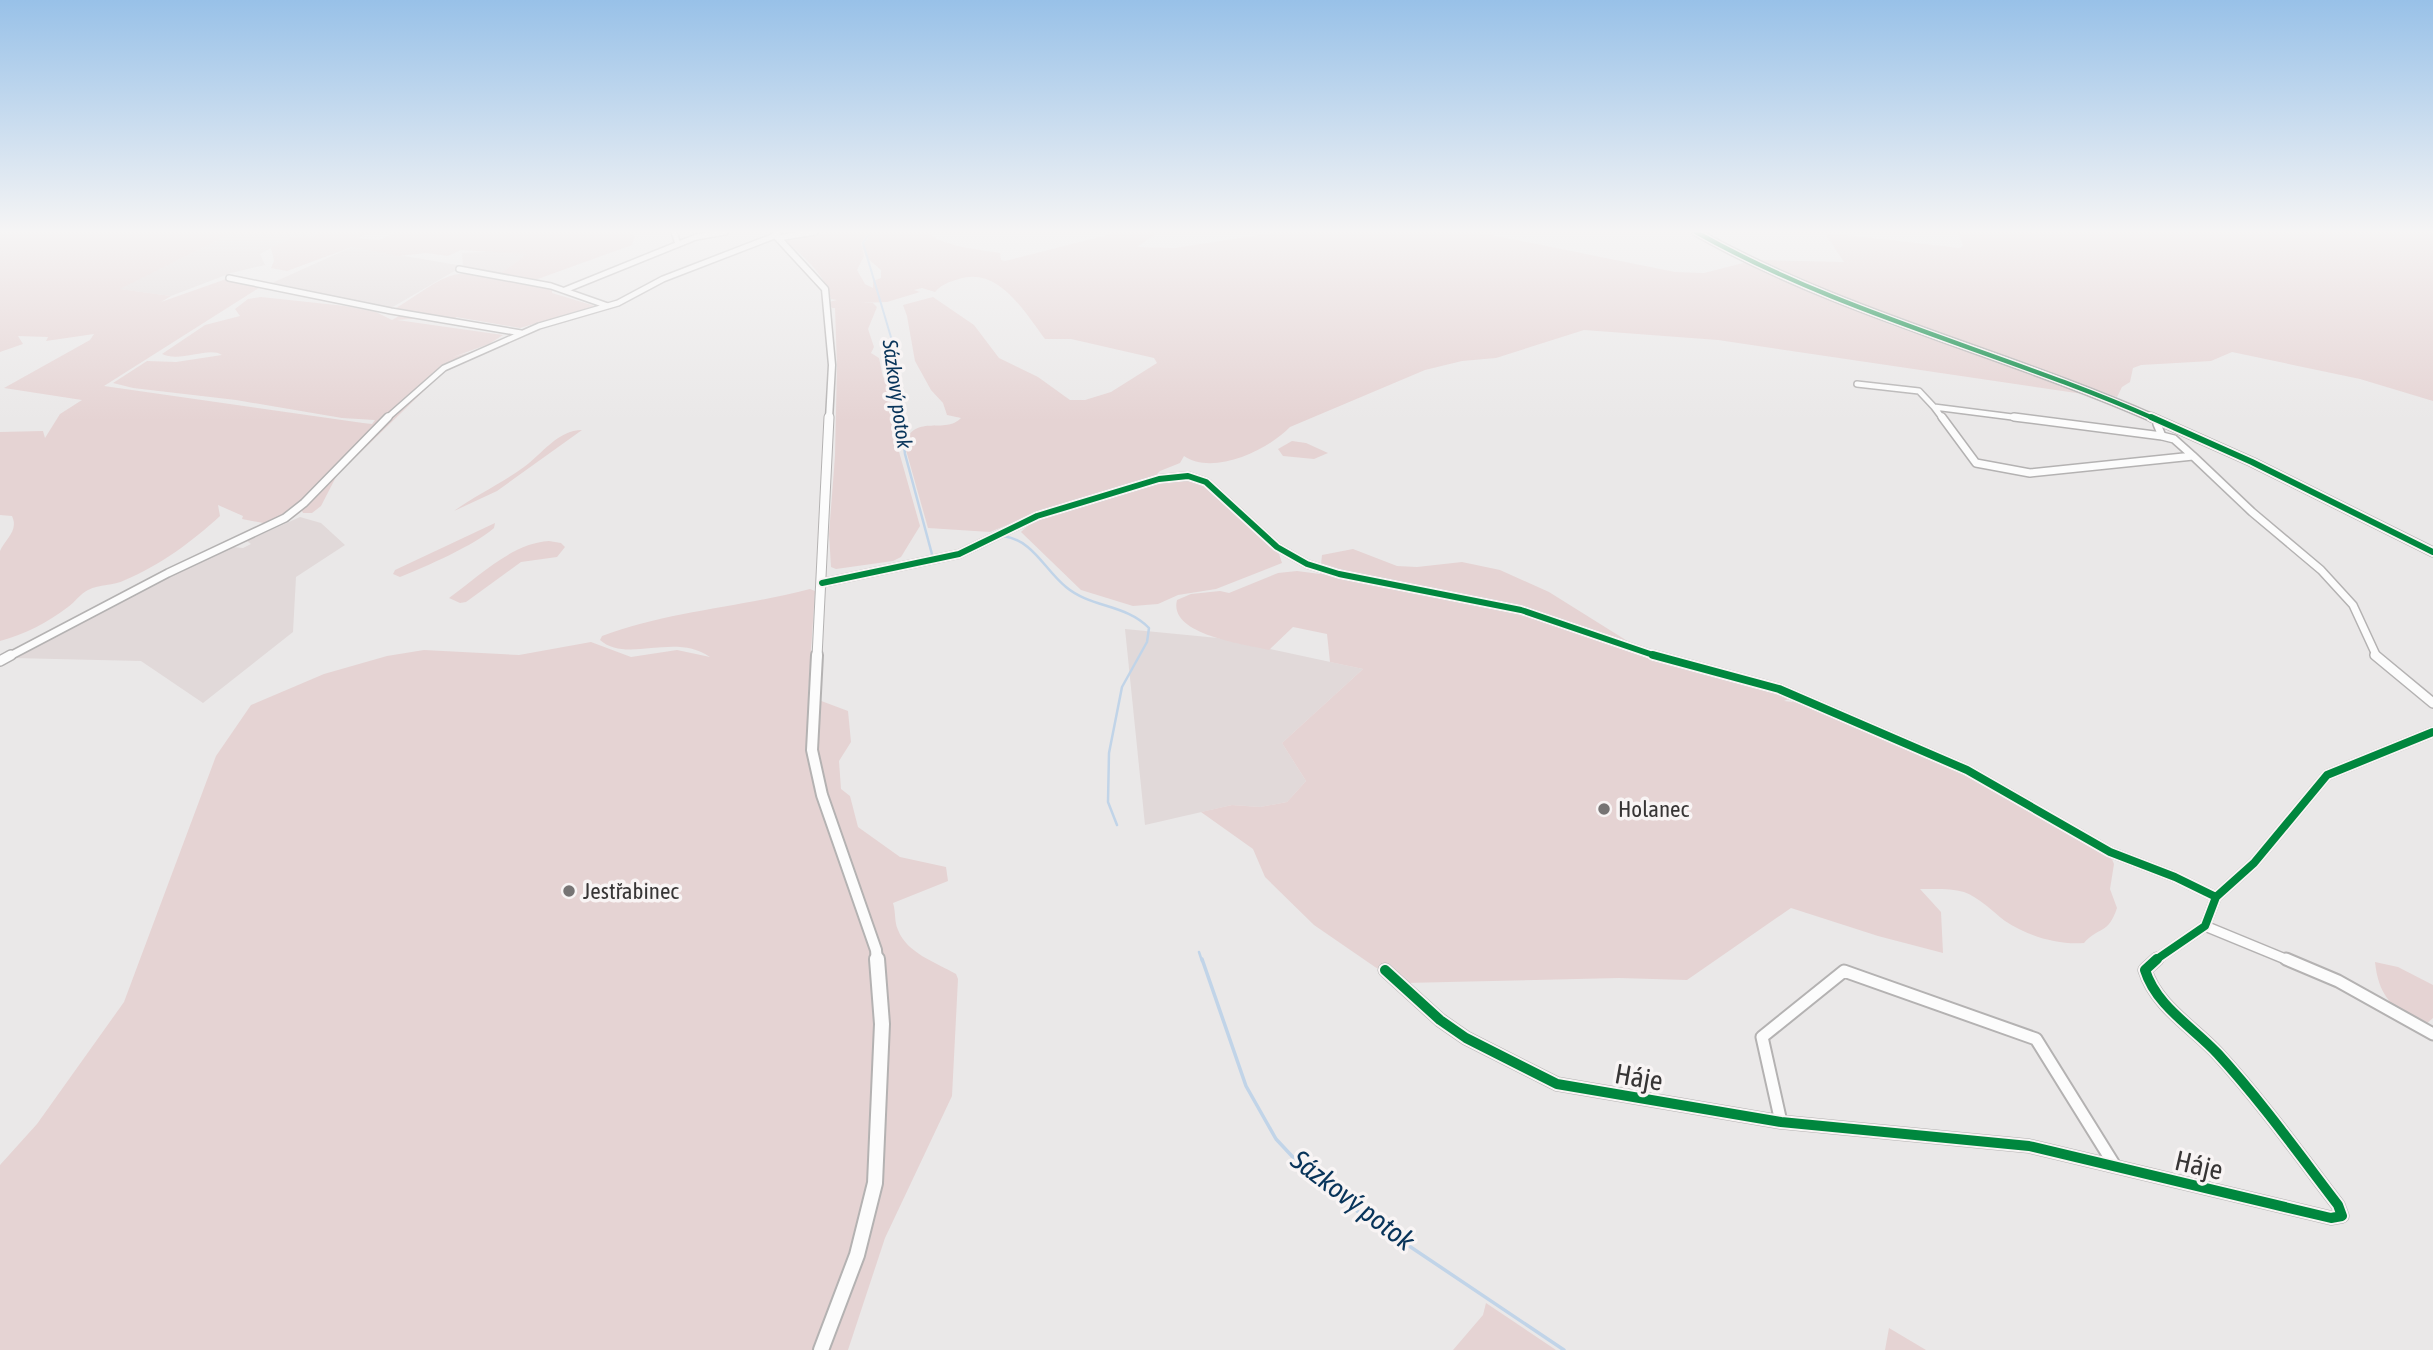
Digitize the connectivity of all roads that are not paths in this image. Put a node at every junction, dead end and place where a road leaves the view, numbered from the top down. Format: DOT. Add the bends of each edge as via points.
graph roads {
  1 [pos="312,295"];
  2 [pos="578,295"];
  3 [pos="631,295"];
  4 [pos="826,295"];
  5 [pos="1827,295"];
  6 [pos="608,306"];
  7 [pos="521,333"];
  8 [pos="1857,384"];
  9 [pos="1934,407"];
  10 [pos="2159,421"];
  11 [pos="2162,436"];
  12 [pos="2193,456"];
  13 [pos="2433,552"];
  14 [pos="822,583"];
  15 [pos="0,661"];
  16 [pos="2433,703"];
  17 [pos="2433,732"];
  18 [pos="2216,897"];
  19 [pos="2205,926"];
  20 [pos="1385,970"];
  21 [pos="2433,1034"];
  22 [pos="1781,1122"];
  23 [pos="2115,1166"];
  24 [pos="821,1350"];
  1 -- 7 [label="street"];
  2 -- 6 [label="street"];
  3 -- 6 [label="street"];
  4 -- 14 [label="street" via="832,365"];
  5 -- 10 [label="main road" via="2058,378"];
  6 -- 7 [label="street"];
  7 -- 15 [label="street" via="432,376 285,518"];
  8 -- 9 [label="street" via="1919,391"];
  9 -- 11 [label="street"];
  9 -- 12 [label="street" via="1976,463 1985,467 2030,473"];
  10 -- 11 [label="street"];
  10 -- 13 [label="main road"];
  11 -- 12 [label="street" via="2174,439"];
  12 -- 16 [label="street" via="2321,570 2353,605 2374,654"];
  14 -- 18 [label="street" via="942,558 1037,516 1159,480 1195,476 1277,547 1307,564 1339,575 1521,610 1668,660 1779,688 1967,770 2101,848"];
  14 -- 24 [label="street" via="812,750 822,795 876,950 882,1024 875,1183 858,1255"];
  17 -- 18 [label="street" via="2327,775 2254,863"];
  18 -- 19 [label="street"];
  19 -- 21 [label="street" via="2338,981"];
  19 -- 23 [label="street, Háje" via="2150,964 2145,970 2150,986 2251,1093 2342,1216 2331,1218"];
  20 -- 22 [label="street, Háje" via="1449,1026 1557,1084"];
  22 -- 23 [label="street, Háje" via="2029,1146"];
  22 -- 23 [label="street" via="1762,1037 1844,971 2036,1039"];
}
